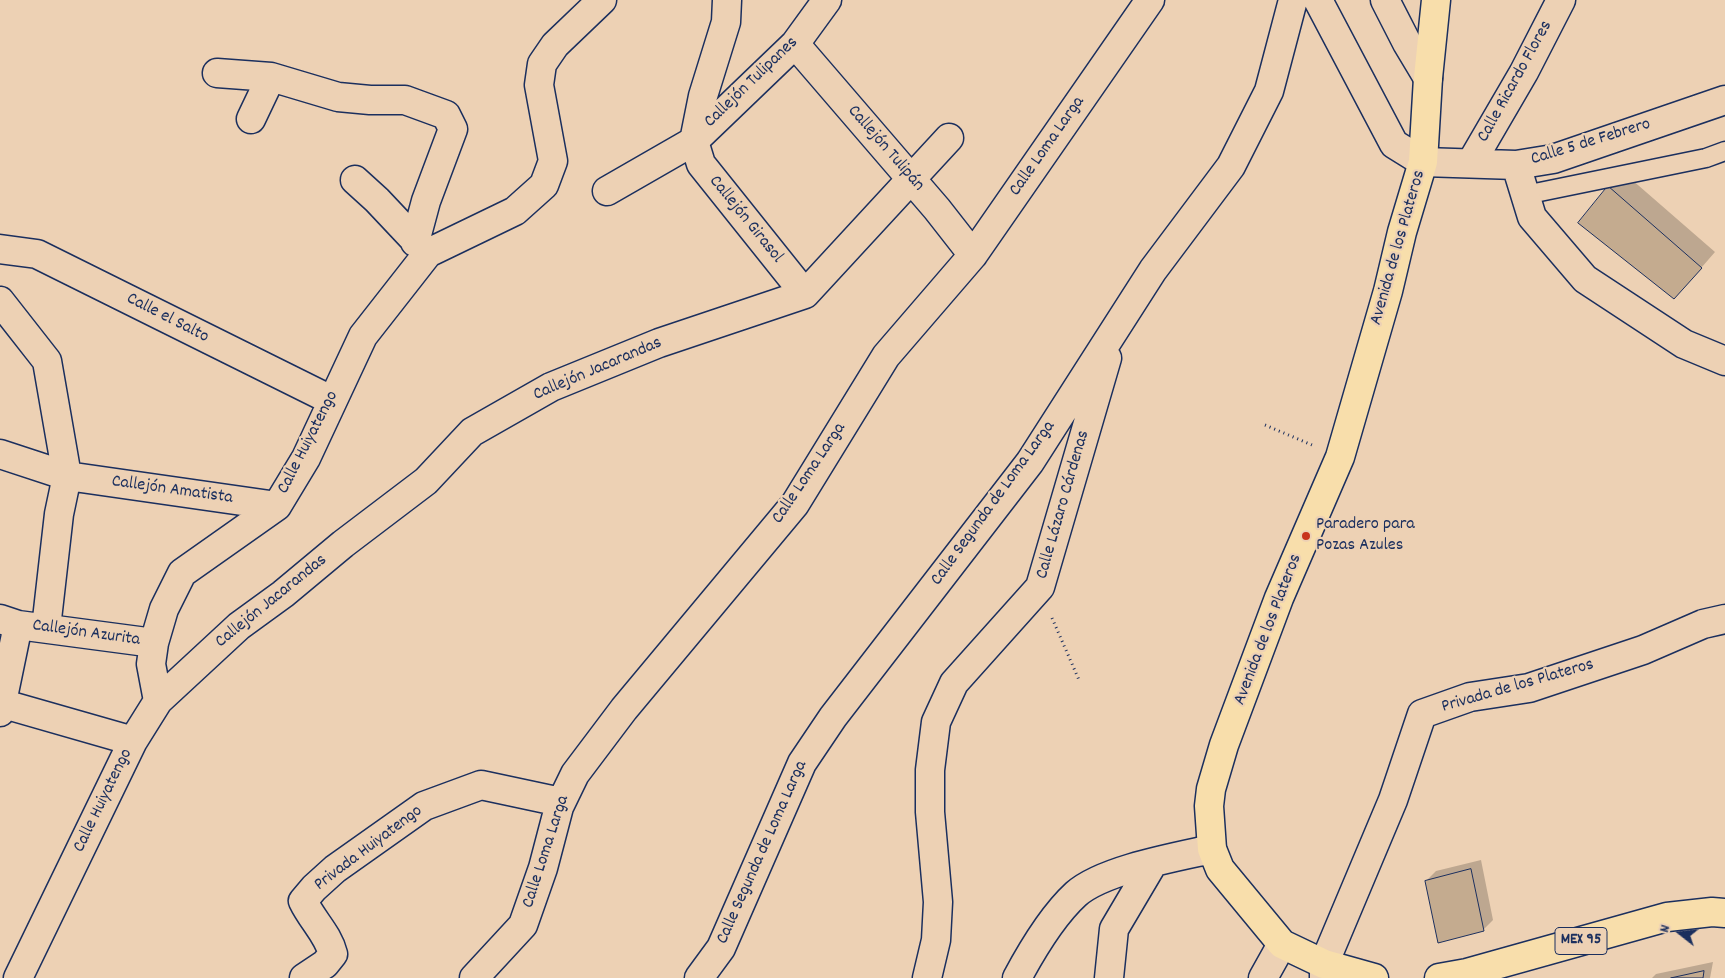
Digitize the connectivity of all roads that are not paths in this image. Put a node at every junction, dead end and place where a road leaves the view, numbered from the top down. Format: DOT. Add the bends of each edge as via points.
graph roads {
  1 [pos="602,0"];
  2 [pos="727,0"];
  3 [pos="826,0"];
  4 [pos="1150,0"];
  5 [pos="1293,0"];
  6 [pos="1318,0"];
  7 [pos="1385,0"];
  8 [pos="1436,0"];
  9 [pos="1561,0"];
  10 [pos="794,44"];
  11 [pos="217,73"];
  12 [pos="271,77"];
  13 [pos="1428,78"];
  14 [pos="1725,100"];
  15 [pos="251,119"];
  16 [pos="948,138"];
  17 [pos="694,141"];
  18 [pos="1725,152"];
  19 [pos="1423,162"];
  20 [pos="1471,164"];
  21 [pos="1516,165"];
  22 [pos="355,180"];
  23 [pos="910,180"];
  24 [pos="607,191"];
  25 [pos="1525,194"];
  26 [pos="422,248"];
  27 [pos="0,249"];
  28 [pos="973,256"];
  29 [pos="805,294"];
  30 [pos="0,301"];
  31 [pos="1116,327"];
  32 [pos="1725,361"];
  33 [pos="331,400"];
  34 [pos="0,454"];
  35 [pos="67,476"];
  36 [pos="277,506"];
  37 [pos="1725,619"];
  38 [pos="9,622"];
  39 [pos="46,628"];
  40 [pos="154,644"];
  41 [pos="158,701"];
  42 [pos="1,706"];
  43 [pos="133,741"];
  44 [pos="559,807"];
  45 [pos="1212,849"];
  46 [pos="1153,863"];
  47 [pos="1725,913"];
  48 [pos="1282,944"];
  49 [pos="1324,971"];
  50 [pos="18,978"];
  51 [pos="304,978"];
  52 [pos="474,978"];
  53 [pos="699,978"];
  54 [pos="927,978"];
  55 [pos="1017,978"];
  56 [pos="1109,978"];
  57 [pos="1263,978"];
  58 [pos="1374,978"];
  59 [pos="1439,978"];
  1 -- 26 [label="street, Calle Huiyatengo" via="555,44 542,64 539,85 553,161 544,185 515,211"];
  2 -- 17 [label="street" via="726,22 703,96"];
  3 -- 10 [label="street, Callejón Tulipanes"];
  4 -- 28 [label="street, Calle Loma Larga"];
  5 -- 31 [label="street, Calle Segunda de Loma Larga" via="1269,91 1231,166 1153,270"];
  6 -- 19 [label="street" via="1394,144"];
  7 -- 13 [label="street"];
  8 -- 13 [label="main road, Avenida de los Plateros"];
  9 -- 20 [label="street, Calle Ricardo Flores"];
  10 -- 17 [label="street, Callejón Tulipanes"];
  10 -- 23 [label="street, Callejón Tulipán"];
  11 -- 12 [label="street"];
  12 -- 15 [label="street"];
  12 -- 26 [label="street" via="338,97 405,100 446,115 452,129 426,201"];
  13 -- 19 [label="main road, Avenida de los Plateros"];
  14 -- 21 [label="street, Calle 5 de Febrero" via="1553,159"];
  16 -- 23 [label="street, Callejón Jacarandas"];
  17 -- 24 [label="street, Callejón Tulipanes"];
  17 -- 29 [label="street, Callejón Girasol" via="701,164"];
  18 -- 25 [label="lane"];
  19 -- 20 [label="street, Calle 5 de Febrero"];
  19 -- 45 [label="main road, Avenida de los Plateros" via="1340,458 1279,598 1224,745 1209,806"];
  20 -- 21 [label="street, Calle 5 de Febrero"];
  21 -- 25 [label="street"];
  22 -- 26 [label="street"];
  23 -- 28 [label="street, Callejón Tulipán"];
  23 -- 29 [label="street, Callejón Jacarandas"];
  25 -- 32 [label="street" via="1532,217 1585,280 1684,344"];
  26 -- 33 [label="street, Calle Huiyatengo" via="363,336"];
  27 -- 33 [label="street, Calle el Salto" via="37,254"];
  28 -- 44 [label="street, Calle Loma Larga" via="886,356 795,504 624,709 575,774"];
  29 -- 41 [label="street, Callejón Jacarandas" via="659,343 551,386 472,432 426,481 238,626"];
  30 -- 35 [label="street" via="47,361"];
  31 -- 53 [label="street, Calle Segunda de Loma Larga" via="1030,462 833,717 802,763 721,948"];
  31 -- 54 [label="street, Calle Lázaro Cárdenas" via="1040,587 954,683 936,722 930,770 930,812 938,902 936,940"];
  33 -- 36 [label="street, Calle Huiyatengo" via="306,458"];
  34 -- 35 [label="street, Callejón Amatista"];
  35 -- 36 [label="street, Callejón Amatista"];
  35 -- 39 [label="street" via="59,514"];
  36 -- 40 [label="street, Calle Huiyatengo" via="182,573 164,609"];
  37 -- 49 [label="street, Privada de los Plateros" via="1703,624 1643,650 1529,688 1470,697 1422,714 1393,800"];
  38 -- 39 [label="street, Callejón Azurita"];
  38 -- 42 [label="street"];
  39 -- 40 [label="street, Callejón Azurita"];
  40 -- 41 [label="street, Calle Huiyatengo" via="151,664"];
  41 -- 43 [label="street, Calle Huiyatengo"];
  42 -- 43 [label="street"];
  43 -- 50 [label="street, Calle Huiyatengo"];
  44 -- 51 [label="street, Privada Huiyatengo" via="556,801 480,785 424,806 335,869 303,901 330,941 333,954 326,964"];
  44 -- 52 [label="street, Calle Loma Larga" via="523,925"];
  45 -- 46 [label="street"];
  45 -- 48 [label="main road, Avenida de los Plateros" via="1220,869"];
  46 -- 55 [label="street" via="1099,880 1076,894 1035,944"];
  46 -- 56 [label="street" via="1114,929"];
  47 -- 59 [label="main road, MEX 95" via="1667,917"];
  48 -- 49 [label="main road, Avenida de los Plateros"];
  48 -- 57 [label="street"];
  49 -- 58 [label="main road, Avenida de los Plateros"];
}
